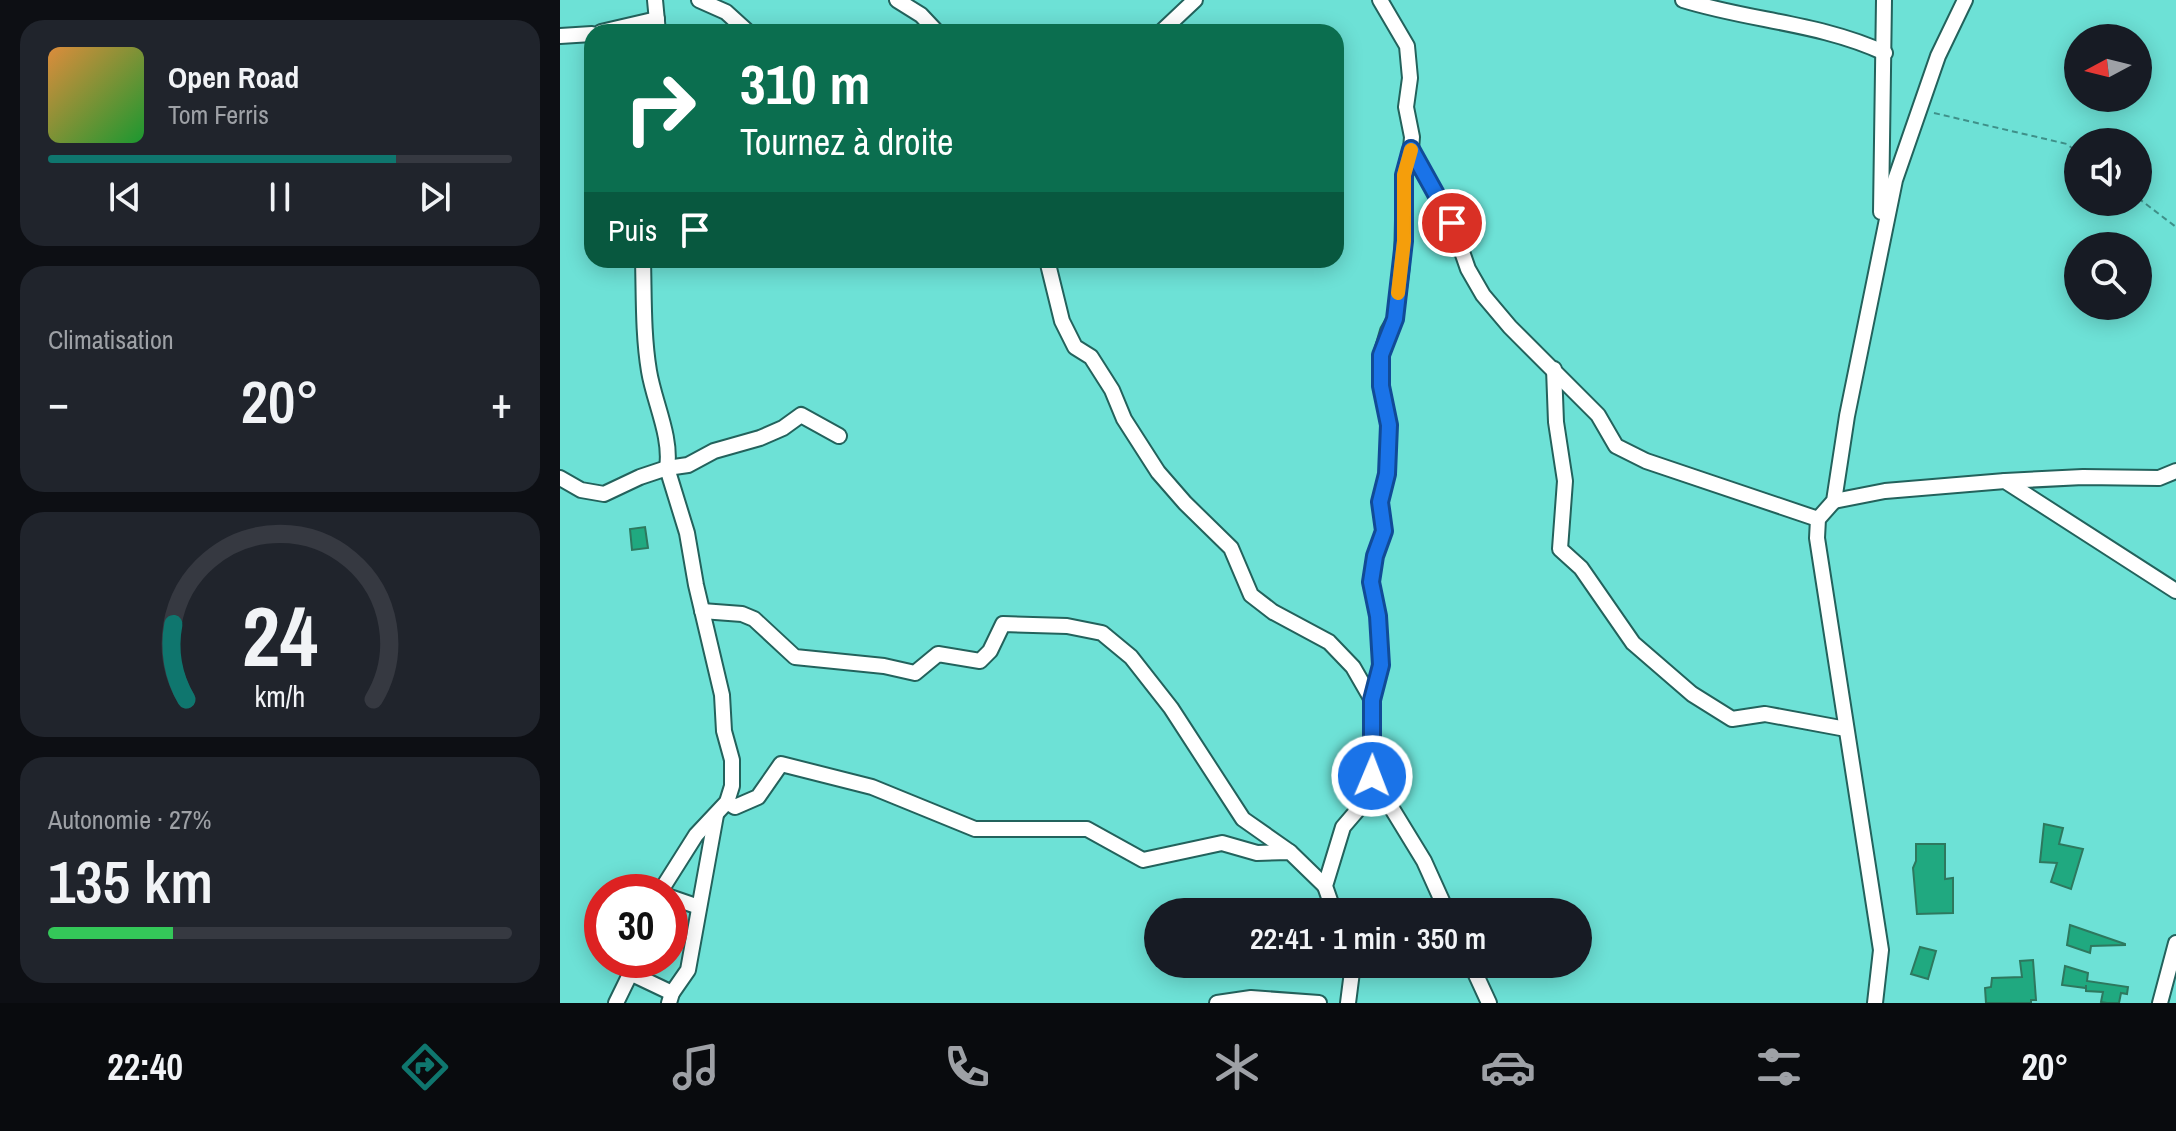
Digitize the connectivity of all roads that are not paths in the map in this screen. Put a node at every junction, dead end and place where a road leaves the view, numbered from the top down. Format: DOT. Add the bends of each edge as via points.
graph roads {
  1 [pos="655,0"];
  2 [pos="699,0"];
  3 [pos="897,0"];
  4 [pos="1195,0"];
  5 [pos="1380,0"];
  6 [pos="1683,0"];
  7 [pos="1884,0"];
  8 [pos="1965,0"];
  9 [pos="658,24"];
  10 [pos="739,24"];
  11 [pos="929,24"];
  12 [pos="1170,24"];
  13 [pos="584,34"];
  14 [pos="560,36"];
  15 [pos="1885,53"];
  16 [pos="1411,149"];
  17 [pos="1881,249"];
  18 [pos="643,268"];
  19 [pos="1049,268"];
  20 [pos="1554,369"];
  21 [pos="839,436"];
  22 [pos="667,468"];
  23 [pos="2176,471"];
  24 [pos="560,478"];
  25 [pos="2005,481"];
  26 [pos="1834,501"];
  27 [pos="1818,519"];
  28 [pos="2176,591"];
  29 [pos="702,611"];
  30 [pos="1372,700"];
  31 [pos="1846,729"];
  32 [pos="1372,776"];
  33 [pos="722,807"];
  34 [pos="1290,852"];
  35 [pos="671,874"];
  36 [pos="1325,886"];
  37 [pos="1329,898"];
  38 [pos="1441,898"];
  39 [pos="688,903"];
  40 [pos="699,907"];
  41 [pos="2176,943"];
  42 [pos="628,978"];
  43 [pos="647,978"];
  44 [pos="1351,978"];
  45 [pos="1477,978"];
  46 [pos="670,998"];
  47 [pos="616,1003"];
  48 [pos="1217,1003"];
  49 [pos="1319,1003"];
  50 [pos="1348,1003"];
  51 [pos="1489,1003"];
  52 [pos="1875,1003"];
  53 [pos="2160,1003"];
  1 -- 9 [label="street"];
  2 -- 10 [label="street"];
  3 -- 11 [label="street"];
  4 -- 12 [label="street"];
  5 -- 16 [label="street" via="1407,46"];
  6 -- 15 [label="street" via="1846,36"];
  7 -- 15 [label="street"];
  8 -- 17 [label="street" via="1938,56 1895,180"];
  13 -- 14 [label="street"];
  15 -- 17 [label="street"];
  16 -- 20 [label="street" via="1452,223 1483,295"];
  16 -- 30 [label="street" via="1404,175 1404,241 1395,319 1381,355 1389,425 1380,502 1384,531 1371,582 1381,665"];
  17 -- 26 [label="street"];
  18 -- 22 [label="street" via="649,372"];
  19 -- 30 [label="street" via="1062,321 1075,347 1091,357 1158,472 1231,548 1251,595 1329,642 1353,667"];
  20 -- 27 [label="street" via="1598,415 1616,446"];
  20 -- 31 [label="street" via="1565,481 1560,549 1581,568 1633,643 1692,694 1732,719 1765,714"];
  21 -- 22 [label="street" via="801,415 760,438"];
  22 -- 24 [label="street" via="604,494 581,490"];
  22 -- 29 [label="street"];
  23 -- 25 [label="street" via="2159,478"];
  25 -- 26 [label="street" via="1885,491"];
  25 -- 28 [label="street"];
  26 -- 27 [label="street"];
  27 -- 31 [label="street"];
  29 -- 33 [label="street" via="732,760 732,786"];
  29 -- 34 [label="street" via="754,619 795,657 915,673 938,654 980,661 1003,624 1102,633 1131,657 1171,708 1243,819"];
  30 -- 32 [label="street"];
  31 -- 52 [label="street" via="1881,950"];
  32 -- 36 [label="street" via="1367,799 1343,827"];
  32 -- 38 [label="street"];
  33 -- 34 [label="street" via="758,797 781,764 872,787 975,829 1087,829 1143,860 1222,843 1257,853"];
  33 -- 35 [label="street"];
  33 -- 40 [label="street"];
  34 -- 36 [label="street"];
  36 -- 37 [label="street"];
  39 -- 40 [label="street"];
  40 -- 46 [label="street" via="688,970"];
  41 -- 53 [label="street"];
  42 -- 47 [label="street"];
  43 -- 46 [label="street"];
  44 -- 50 [label="street"];
  45 -- 51 [label="street"];
  48 -- 49 [label="street" via="1251,998"];
}
